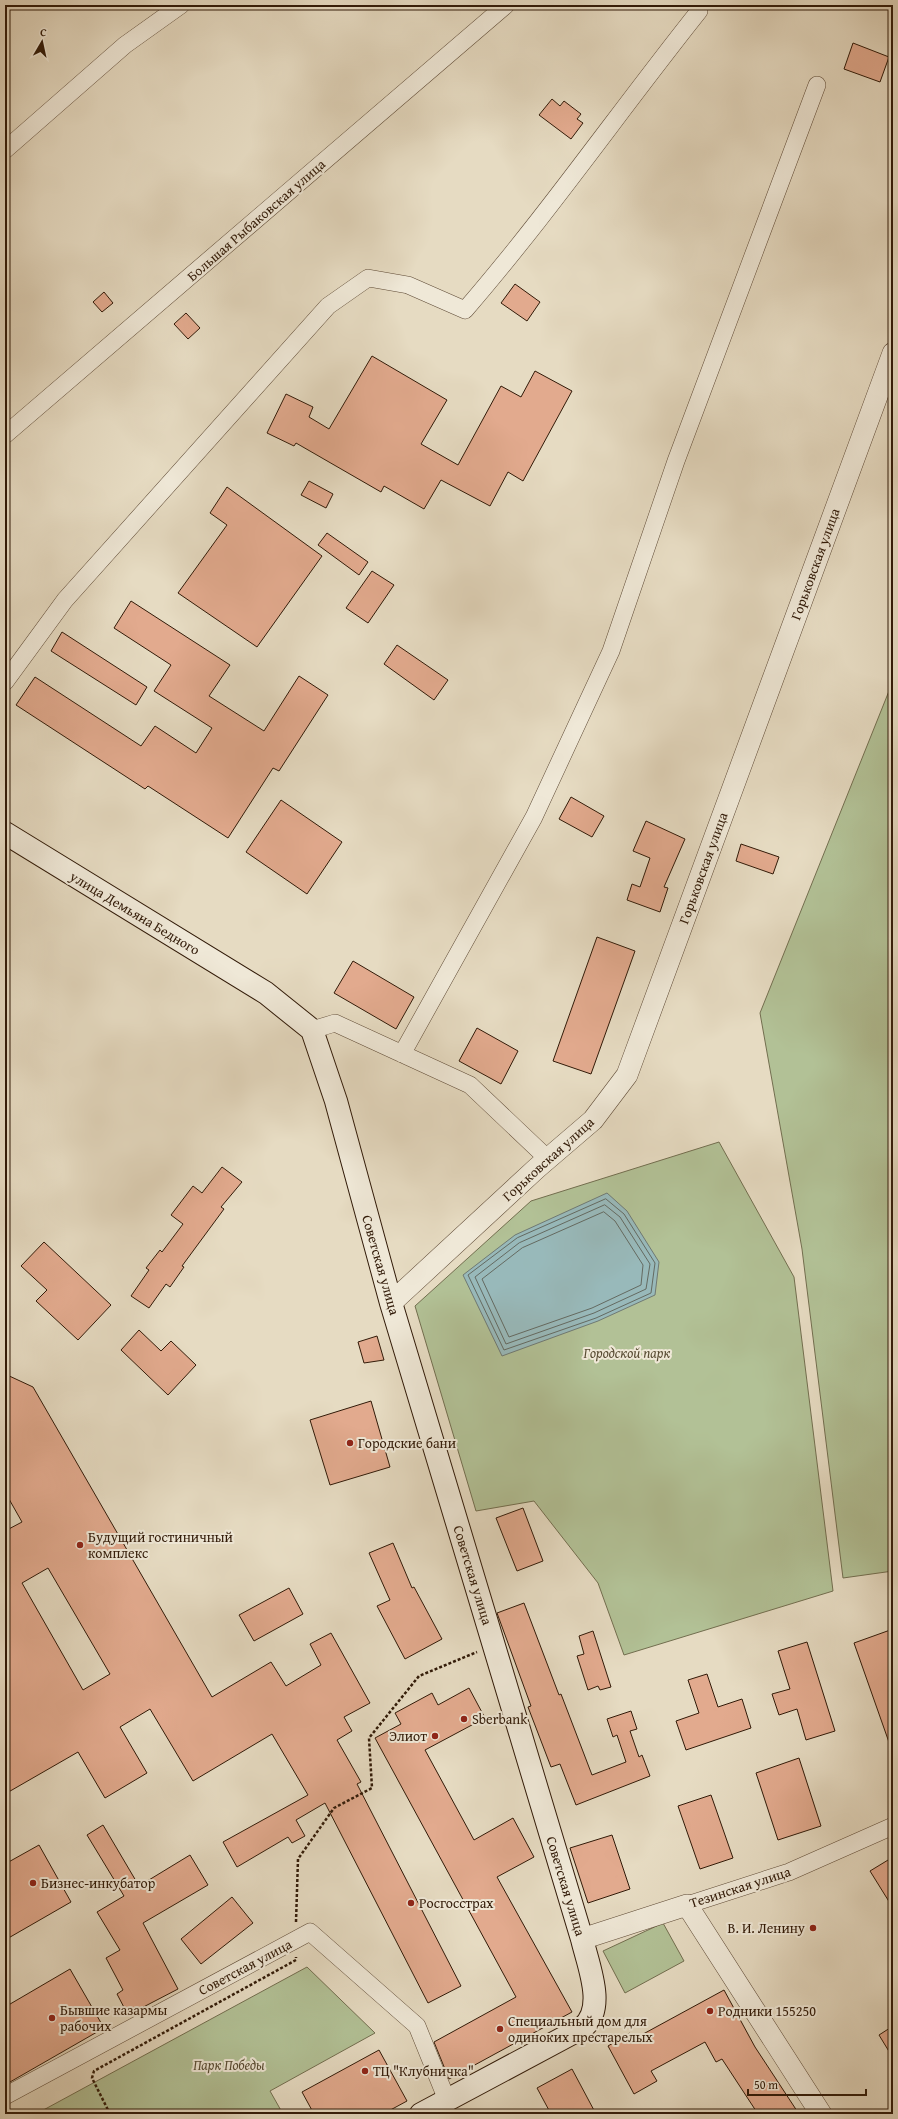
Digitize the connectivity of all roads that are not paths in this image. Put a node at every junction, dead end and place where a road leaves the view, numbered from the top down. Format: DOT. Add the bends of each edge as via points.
graph roads {
  1 [pos="181,5"];
  2 [pos="506,5"];
  3 [pos="699,11"];
  4 [pos="817,85"];
  5 [pos="5,150"];
  6 [pos="893,353"];
  7 [pos="5,434"];
  8 [pos="5,682"];
  9 [pos="5,833"];
  10 [pos="312,1030"];
  11 [pos="402,1054"];
  12 [pos="548,1159"];
  13 [pos="391,1303"];
  14 [pos="893,1826"];
  15 [pos="687,1905"];
  16 [pos="582,1939"];
  17 [pos="5,2096"];
  18 [pos="447,2100"];
  19 [pos="421,2114"];
  20 [pos="820,2114"];
  1 -- 5 [label="street" via="125,45"];
  2 -- 7 [label="street, Большая Рыбаковская улица"];
  3 -- 8 [label="street" via="501,268 465,310 408,285 368,278 328,306 65,600"];
  4 -- 11 [label="street" via="676,461 611,652 534,817"];
  6 -- 12 [label="street, Горьковская улица" via="627,1075 593,1120"];
  9 -- 10 [label="main road, улица Демьяна Бедного" via="266,993"];
  10 -- 11 [label="street" via="335,1023"];
  10 -- 13 [label="main road, Советская улица" via="336,1101"];
  11 -- 12 [label="street" via="470,1085"];
  12 -- 13 [label="street, Горьковская улица"];
  13 -- 16 [label="main road, Советская улица"];
  14 -- 15 [label="street, Тезинская улица" via="789,1872"];
  15 -- 16 [label="street, Тезинская улица"];
  15 -- 20 [label="street"];
  16 -- 18 [label="main road, Советская улица" via="594,1996 590,2022"];
  17 -- 18 [label="street, Советская улица" via="310,1932 418,2026"];
  18 -- 19 [label="main road, Советская улица"];
}
